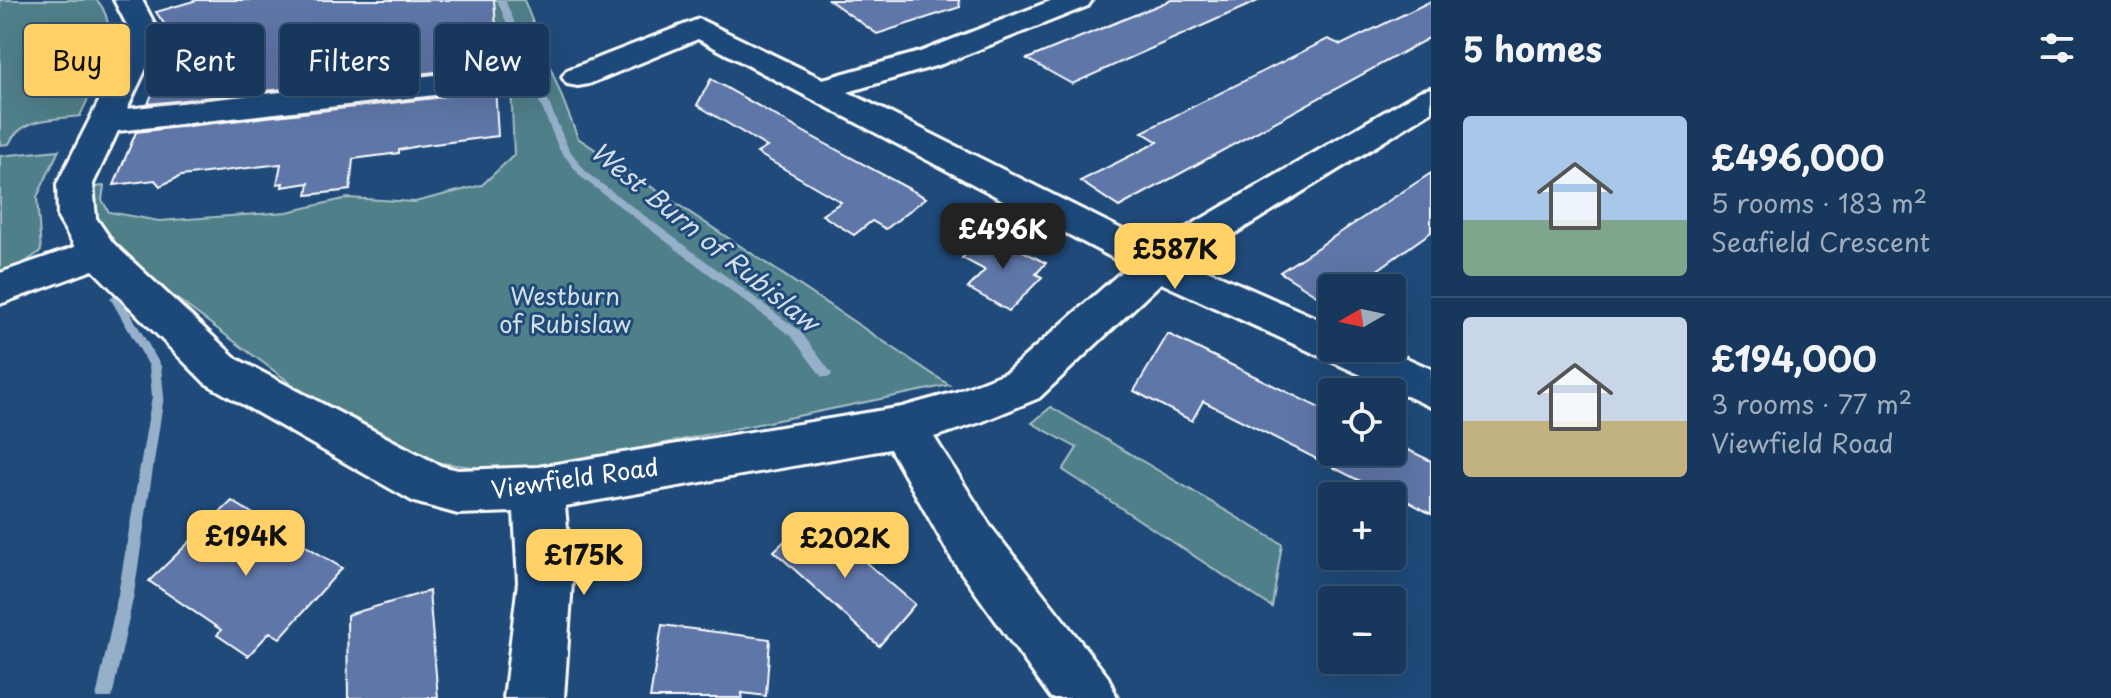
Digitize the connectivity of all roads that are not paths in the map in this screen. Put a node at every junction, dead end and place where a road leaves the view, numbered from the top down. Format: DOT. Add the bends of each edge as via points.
graph roads {
  1 [pos="131,0"];
  2 [pos="1078,0"];
  3 [pos="690,15"];
  4 [pos="578,77"];
  5 [pos="435,85"];
  6 [pos="419,87"];
  7 [pos="822,89"];
  8 [pos="333,96"];
  9 [pos="1431,98"];
  10 [pos="105,122"];
  11 [pos="99,253"];
  12 [pos="1156,264"];
  13 [pos="0,289"];
  14 [pos="1318,338"];
  15 [pos="1372,362"];
  16 [pos="1431,389"];
  17 [pos="902,427"];
  18 [pos="538,489"];
  19 [pos="534,698"];
  20 [pos="1087,698"];
  1 -- 10 [label="street, Viewfield Road" via="142,27 136,58"];
  2 -- 7 [label="street" via="931,58"];
  3 -- 4 [label="street"];
  3 -- 7 [label="street"];
  5 -- 6 [label="street"];
  7 -- 12 [label="street"];
  8 -- 10 [label="street"];
  9 -- 12 [label="street, Viewfield Road"];
  10 -- 11 [label="street, Viewfield Road" via="75,184 74,201 77,218"];
  11 -- 13 [label="street"];
  11 -- 18 [label="street, Viewfield Road" via="221,371 432,486 458,492"];
  12 -- 14 [label="street"];
  12 -- 17 [label="street, Viewfield Road" via="1023,385"];
  15 -- 16 [label="street"];
  17 -- 18 [label="street, Viewfield Road"];
  17 -- 20 [label="street" via="972,544"];
  18 -- 19 [label="street" via="545,582"];
}
